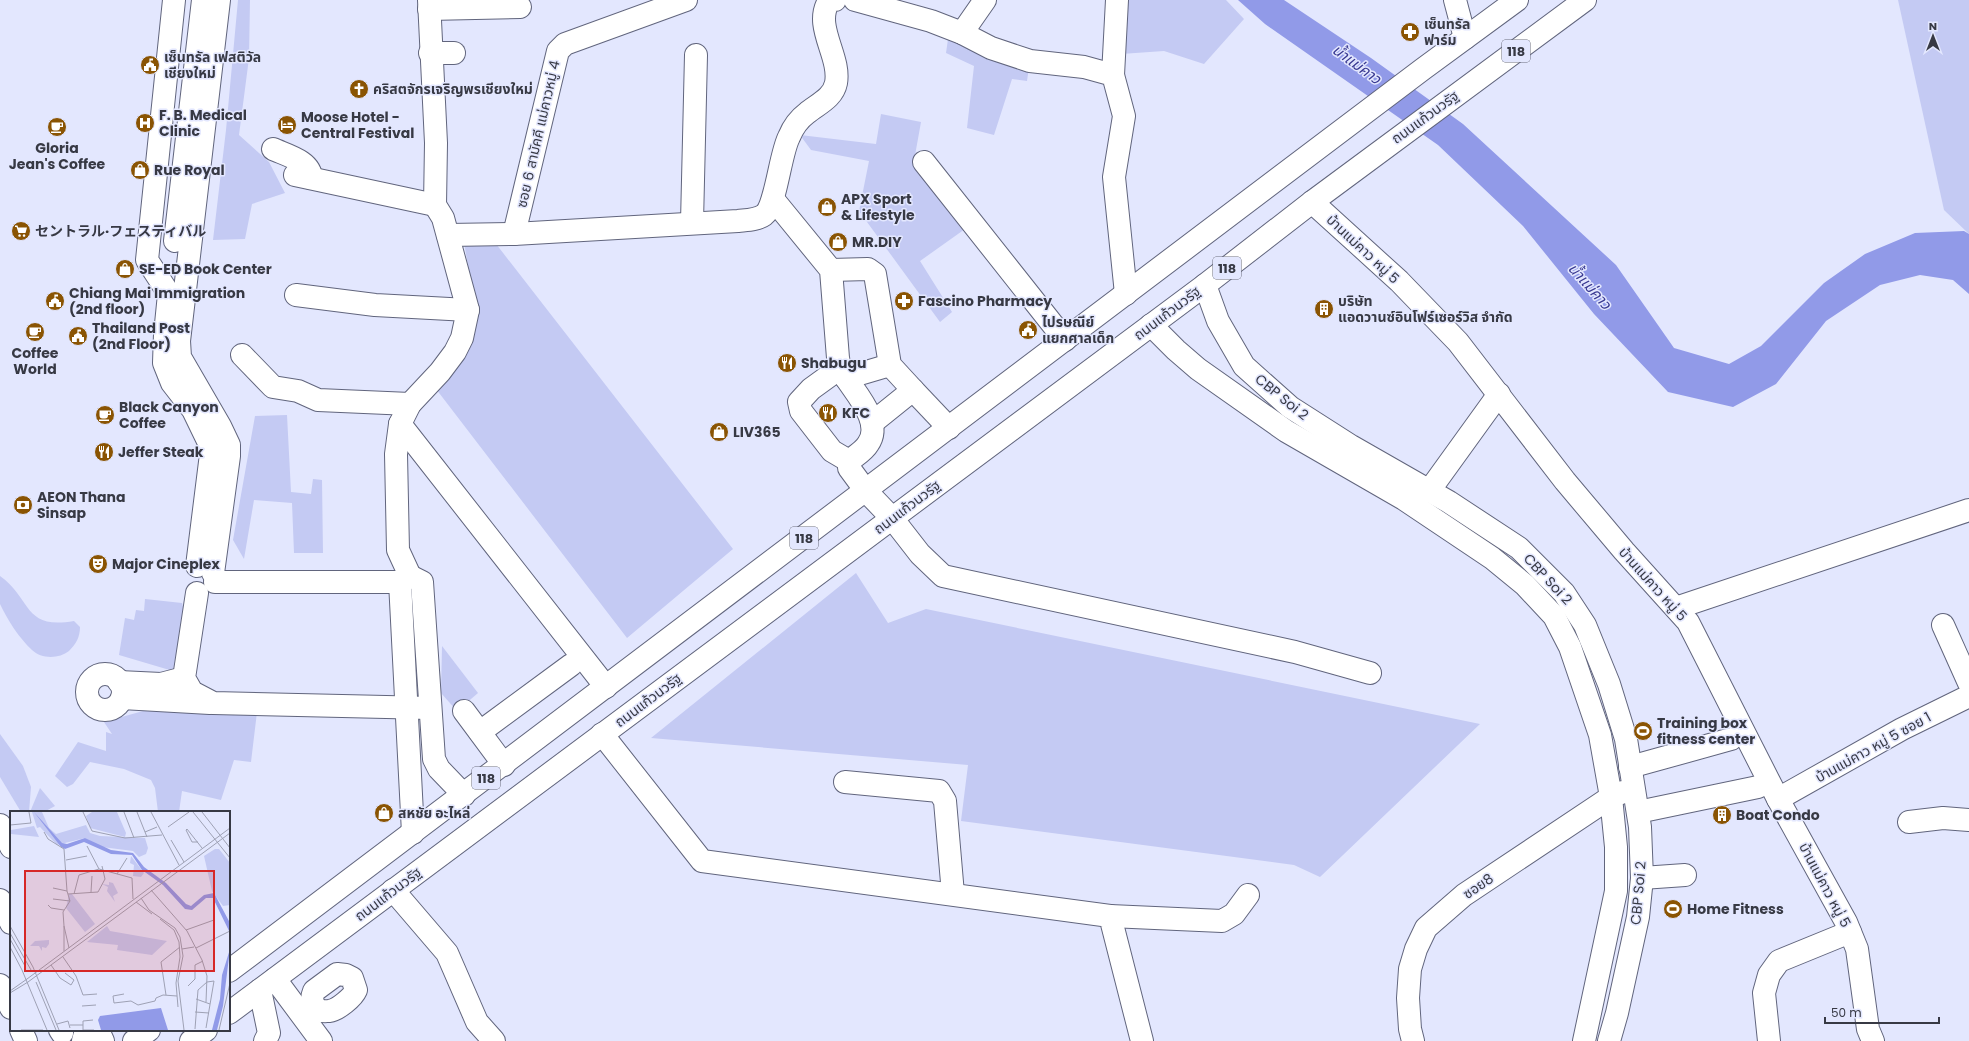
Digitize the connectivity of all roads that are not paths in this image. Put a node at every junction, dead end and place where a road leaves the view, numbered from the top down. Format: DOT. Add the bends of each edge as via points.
graph roads {
  1 [pos="174,0"];
  2 [pos="203,0"];
  3 [pos="219,0"];
  4 [pos="686,0"];
  5 [pos="830,0"];
  6 [pos="857,0"];
  7 [pos="985,0"];
  8 [pos="1117,0"];
  9 [pos="1455,0"];
  10 [pos="1517,0"];
  11 [pos="1585,0"];
  12 [pos="429,4"];
  13 [pos="520,7"];
  14 [pos="962,33"];
  15 [pos="1465,38"];
  16 [pos="430,53"];
  17 [pos="454,53"];
  18 [pos="696,55"];
  19 [pos="1113,75"];
  20 [pos="273,149"];
  21 [pos="924,162"];
  22 [pos="773,199"];
  23 [pos="1312,202"];
  24 [pos="435,205"];
  25 [pos="692,222"];
  26 [pos="514,234"];
  27 [pos="448,235"];
  28 [pos="831,270"];
  29 [pos="1205,285"];
  30 [pos="169,294"];
  31 [pos="1126,294"];
  32 [pos="296,295"];
  33 [pos="468,310"];
  34 [pos="1151,325"];
  35 [pos="1065,340"];
  36 [pos="242,355"];
  37 [pos="890,365"];
  38 [pos="842,373"];
  39 [pos="1253,374"];
  40 [pos="913,390"];
  41 [pos="1499,394"];
  42 [pos="1238,397"];
  43 [pos="410,404"];
  44 [pos="872,423"];
  45 [pos="400,424"];
  46 [pos="949,428"];
  47 [pos="220,455"];
  48 [pos="849,461"];
  49 [pos="866,491"];
  50 [pos="1429,491"];
  51 [pos="1969,510"];
  52 [pos="892,518"];
  53 [pos="208,574"];
  54 [pos="405,579"];
  55 [pos="1676,608"];
  56 [pos="1943,625"];
  57 [pos="572,665"];
  58 [pos="1370,673"];
  59 [pos="184,678"];
  60 [pos="1969,683"];
  61 [pos="606,687"];
  62 [pos="1969,696"];
  63 [pos="213,703"];
  64 [pos="430,708"];
  65 [pos="407,709"];
  66 [pos="464,711"];
  67 [pos="480,732"];
  68 [pos="602,734"];
  69 [pos="1731,739"];
  70 [pos="504,765"];
  71 [pos="1632,778"];
  72 [pos="845,782"];
  73 [pos="1758,787"];
  74 [pos="464,795"];
  75 [pos="1611,797"];
  76 [pos="1778,799"];
  77 [pos="1638,812"];
  78 [pos="1969,820"];
  79 [pos="1909,822"];
  80 [pos="0,825"];
  81 [pos="413,833"];
  82 [pos="10,845"];
  83 [pos="1685,875"];
  84 [pos="1642,878"];
  85 [pos="393,890"];
  86 [pos="953,894"];
  87 [pos="1248,895"];
  88 [pos="0,900"];
  89 [pos="1110,916"];
  90 [pos="10,921"];
  91 [pos="1850,932"];
  92 [pos="230,970"];
  93 [pos="267,984"];
  94 [pos="0,985"];
  95 [pos="10,1006"];
  96 [pos="230,1012"];
  97 [pos="21,1031"];
  98 [pos="86,1031"];
  99 [pos="98,1031"];
  100 [pos="148,1031"];
  101 [pos="205,1031"];
  102 [pos="209,1031"];
  103 [pos="1866,1039"];
  104 [pos="26,1041"];
  105 [pos="83,1041"];
  106 [pos="103,1041"];
  107 [pos="134,1041"];
  108 [pos="191,1041"];
  109 [pos="201,1041"];
  110 [pos="265,1041"];
  111 [pos="321,1041"];
  112 [pos="494,1041"];
  113 [pos="1142,1041"];
  114 [pos="1413,1041"];
  115 [pos="1584,1041"];
  116 [pos="1609,1041"];
  117 [pos="1769,1041"];
  1 -- 30 [label="main road" via="147,260"];
  2 -- 30 [label="main road"];
  3 -- 47 [label="main road" via="179,341 180,357 229,444"];
  4 -- 26 [label="main road, ซอย 6 สามัคคี แม่คาวหมู่ 4" via="565,44 558,51"];
  5 -- 22 [label="main road" via="824,9 823,19 835,63 836,83 832,95 806,114 794,127 784,145"];
  6 -- 14 [label="main road"];
  7 -- 14 [label="main road"];
  8 -- 19 [label="main road"];
  9 -- 15 [label="main road"];
  10 -- 15 [label="main road, 118"];
  11 -- 23 [label="main road, ถนนแก้วนวรัฐ / 118"];
  12 -- 13 [label="main road"];
  12 -- 16 [label="main road"];
  14 -- 19 [label="main road" via="991,48 1030,61 1084,68"];
  15 -- 31 [label="main road, 118"];
  16 -- 17 [label="main road"];
  16 -- 24 [label="main road" via="436,143"];
  18 -- 25 [label="main road"];
  19 -- 31 [label="main road" via="1124,116 1114,177"];
  20 -- 24 [label="main road" via="307,166 311,171 303,176"];
  21 -- 35 [label="main road"];
  22 -- 25 [label="main road" via="765,214 753,220"];
  22 -- 28 [label="main road"];
  23 -- 29 [label="main road, ถนนแก้วนวรัฐ / 118"];
  23 -- 41 [label="main road, บ้านแม่คาว หมู่ 5" via="1399,281 1458,342"];
  24 -- 27 [label="main road" via="443,218"];
  25 -- 26 [label="main road"];
  26 -- 27 [label="main road"];
  27 -- 33 [label="main road"];
  28 -- 37 [label="main road" via="868,268 875,274"];
  28 -- 38 [label="main road"];
  29 -- 34 [label="main road, ถนนแก้วนวรัฐ / 118"];
  29 -- 39 [label="main road, CBP Soi 2" via="1218,321 1244,366"];
  30 -- 47 [label="main road" via="164,363 172,383 193,410 208,442"];
  31 -- 35 [label="main road, 118"];
  32 -- 33 [label="main road" via="375,305"];
  33 -- 43 [label="main road" via="462,338 455,352"];
  34 -- 42 [label="main road, CBP Soi 2" via="1176,350"];
  34 -- 52 [label="main road, ถนนแก้วนวรัฐ / 118"];
  35 -- 46 [label="main road, 118"];
  36 -- 43 [label="main road" via="273,387 298,391 318,400"];
  37 -- 38 [label="main road"];
  37 -- 40 [label="main road"];
  38 -- 44 [label="main road"];
  38 -- 48 [label="main road" via="811,389 799,402 800,411 832,451"];
  39 -- 42 [label="main road"];
  39 -- 50 [label="main road, CBP Soi 2" via="1290,407"];
  40 -- 44 [label="main road"];
  40 -- 46 [label="main road"];
  41 -- 50 [label="main road"];
  41 -- 55 [label="main road, บ้านแม่คาว หมู่ 5" via="1580,498"];
  42 -- 75 [label="main road, CBP Soi 2" via="1286,431 1404,499 1475,546 1525,585 1554,616 1570,647 1600,735"];
  43 -- 45 [label="main road"];
  44 -- 48 [label="main road" via="868,444"];
  45 -- 54 [label="main road" via="396,454 398,550"];
  45 -- 61 [label="main road"];
  46 -- 49 [label="main road, 118"];
  47 -- 53 [label="main road"];
  48 -- 49 [label="main road" via="849,468"];
  49 -- 52 [label="main road"];
  49 -- 61 [label="main road, 118"];
  50 -- 71 [label="main road, CBP Soi 2" via="1519,548 1564,593 1585,625 1609,684 1626,739"];
  51 -- 55 [label="main road"];
  52 -- 58 [label="main road" via="920,554 943,576 1295,652"];
  52 -- 68 [label="main road, ถนนแก้วนวรัฐ / 118"];
  53 -- 54 [label="main road"];
  53 -- 59 [label="main road" via="210,590 197,594"];
  54 -- 64 [label="main road" via="422,582"];
  54 -- 65 [label="main road"];
  55 -- 76 [label="main road, บ้านแม่คาว หมู่ 5" via="1688,622"];
  56 -- 60 [label="main road"];
  57 -- 67 [label="main road"];
  59 -- 63 [label="main road" via="192,692"];
  59 -- 63 [label="main road" via="120,690"];
  61 -- 70 [label="main road, 118"];
  62 -- 76 [label="main road, บ้านแม่คาว หมู่ 5 ซอย 1" via="1902,729"];
  63 -- 65 [label="main road"];
  64 -- 65 [label="main road"];
  64 -- 74 [label="main road" via="436,765"];
  65 -- 81 [label="main road"];
  66 -- 67 [label="main road"];
  67 -- 70 [label="main road"];
  68 -- 85 [label="main road, ถนนแก้วนวรัฐ / 118"];
  68 -- 86 [label="main road" via="702,860"];
  69 -- 71 [label="main road, ซอย8"];
  70 -- 74 [label="main road, 118"];
  71 -- 75 [label="main road, ซอย8"];
  71 -- 77 [label="main road, CBP Soi 2"];
  72 -- 86 [label="main road" via="940,791 944,801"];
  73 -- 77 [label="main road"];
  74 -- 81 [label="main road, 118"];
  75 -- 114 [label="main road, ซอย8" via="1464,895 1426,928 1416,948 1410,969 1408,998"];
  75 -- 115 [label="main road, CBP Soi 2" via="1616,847 1616,891"];
  76 -- 91 [label="main road, บ้านแม่คาว หมู่ 5"];
  77 -- 84 [label="main road, CBP Soi 2"];
  78 -- 79 [label="main road" via="1944,818"];
  80 -- 82 [label="main road"];
  81 -- 92 [label="main road, 118"];
  83 -- 84 [label="main road"];
  84 -- 116 [label="main road, CBP Soi 2" via="1638,917"];
  85 -- 93 [label="main road, ถนนแก้วนวรัฐ / 118"];
  85 -- 112 [label="main road" via="447,953 477,1022"];
  86 -- 89 [label="main road"];
  87 -- 89 [label="main road" via="1234,914 1222,921"];
  88 -- 90 [label="main road"];
  89 -- 113 [label="main road"];
  91 -- 103 [label="main road, บ้านแม่คาว หมู่ 5" via="1857,948"];
  91 -- 117 [label="main road" via="1778,961 1769,975 1764,993"];
  93 -- 96 [label="main road, ถนนแก้วนวรัฐ / 118"];
  93 -- 110 [label="main road" via="268,1033"];
  93 -- 111 [label="main road" via="307,1010"];
  94 -- 95 [label="main road"];
  97 -- 104 [label="main road"];
  98 -- 105 [label="main road"];
  99 -- 106 [label="main road"];
  100 -- 107 [label="main road"];
  101 -- 108 [label="main road"];
  102 -- 109 [label="main road"];
}
